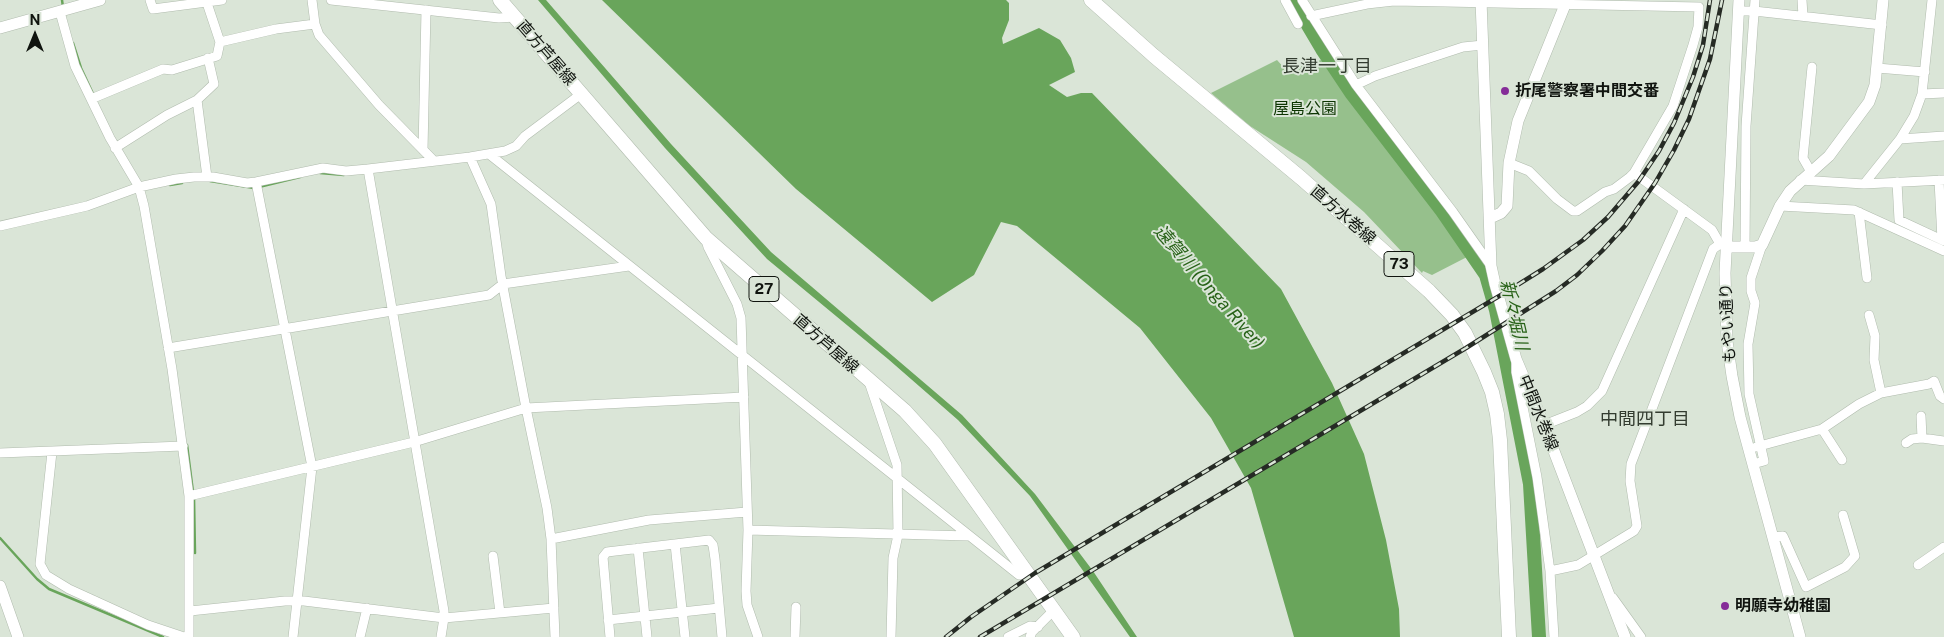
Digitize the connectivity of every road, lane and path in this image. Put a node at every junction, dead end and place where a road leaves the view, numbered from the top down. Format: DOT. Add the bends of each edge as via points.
graph roads {
  1 [pos="100,0"];
  2 [pos="150,0"];
  3 [pos="222,0"];
  4 [pos="312,0"];
  5 [pos="331,0"];
  6 [pos="500,0"];
  7 [pos="1091,0"];
  8 [pos="1285,0"];
  9 [pos="1302,0"];
  10 [pos="1430,0"];
  11 [pos="1755,0"];
  12 [pos="1802,0"];
  13 [pos="1883,0"];
  14 [pos="1932,0"];
  15 [pos="207,1"];
  16 [pos="1481,1"];
  17 [pos="1367,2"];
  18 [pos="1538,2"];
  19 [pos="1566,2"];
  20 [pos="1652,3"];
  21 [pos="1682,4"];
  22 [pos="1738,6"];
  23 [pos="426,10"];
  24 [pos="1754,11"];
  25 [pos="60,12"];
  26 [pos="1312,16"];
  27 [pos="1803,16"];
  28 [pos="515,17"];
  29 [pos="315,24"];
  30 [pos="1298,24"];
  31 [pos="1882,24"];
  32 [pos="0,28"];
  33 [pos="220,42"];
  34 [pos="1482,45"];
  35 [pos="208,58"];
  36 [pos="1812,67"];
  37 [pos="1877,68"];
  38 [pos="1925,72"];
  39 [pos="1356,85"];
  40 [pos="1944,93"];
  41 [pos="581,94"];
  42 [pos="1922,94"];
  43 [pos="91,99"];
  44 [pos="197,100"];
  45 [pos="1732,125"];
  46 [pos="1746,126"];
  47 [pos="1944,136"];
  48 [pos="1900,139"];
  49 [pos="116,148"];
  50 [pos="423,150"];
  51 [pos="488,154"];
  52 [pos="470,157"];
  53 [pos="434,161"];
  54 [pos="1509,163"];
  55 [pos="368,169"];
  56 [pos="1811,172"];
  57 [pos="1634,173"];
  58 [pos="207,177"];
  59 [pos="1800,180"];
  60 [pos="1942,180"];
  61 [pos="256,182"];
  62 [pos="1897,182"];
  63 [pos="1864,184"];
  64 [pos="139,187"];
  65 [pos="1780,206"];
  66 [pos="1684,209"];
  67 [pos="1860,212"];
  68 [pos="1490,218"];
  69 [pos="1943,223"];
  70 [pos="0,226"];
  71 [pos="706,238"];
  72 [pos="1943,241"];
  73 [pos="1723,245"];
  74 [pos="1762,245"];
  75 [pos="1745,247"];
  76 [pos="1944,251"];
  77 [pos="629,266"];
  78 [pos="1491,266"];
  79 [pos="1867,278"];
  80 [pos="503,284"];
  81 [pos="391,312"];
  82 [pos="1869,314"];
  83 [pos="285,328"];
  84 [pos="168,348"];
  85 [pos="743,358"];
  86 [pos="1516,359"];
  87 [pos="869,382"];
  88 [pos="1880,393"];
  89 [pos="744,397"];
  90 [pos="1944,399"];
  91 [pos="896,404"];
  92 [pos="526,408"];
  93 [pos="1921,416"];
  94 [pos="880,417"];
  95 [pos="1544,425"];
  96 [pos="1822,429"];
  97 [pos="1922,438"];
  98 [pos="1944,441"];
  99 [pos="414,442"];
  100 [pos="1906,443"];
  101 [pos="183,446"];
  102 [pos="1761,446"];
  103 [pos="1749,448"];
  104 [pos="0,452"];
  105 [pos="52,452"];
  106 [pos="1842,460"];
  107 [pos="1753,464"];
  108 [pos="312,468"];
  109 [pos="898,480"];
  110 [pos="189,496"];
  111 [pos="747,512"];
  112 [pos="1844,516"];
  113 [pos="748,530"];
  114 [pos="898,535"];
  115 [pos="969,536"];
  116 [pos="1773,537"];
  117 [pos="551,539"];
  118 [pos="675,544"];
  119 [pos="1944,547"];
  120 [pos="638,548"];
  121 [pos="1593,555"];
  122 [pos="493,556"];
  123 [pos="1918,564"];
  124 [pos="1550,571"];
  125 [pos="1027,575"];
  126 [pos="0,586"];
  127 [pos="1607,590"];
  128 [pos="298,601"];
  129 [pos="796,607"];
  130 [pos="367,608"];
  131 [pos="554,608"];
  132 [pos="719,608"];
  133 [pos="190,611"];
  134 [pos="1053,611"];
  135 [pos="500,613"];
  136 [pos="683,613"];
  137 [pos="645,617"];
  138 [pos="444,618"];
  139 [pos="608,620"];
  140 [pos="1038,627"];
  141 [pos="18,637"];
  142 [pos="184,637"];
  143 [pos="190,637"];
  144 [pos="293,637"];
  145 [pos="360,637"];
  146 [pos="440,637"];
  147 [pos="555,637"];
  148 [pos="610,637"];
  149 [pos="647,637"];
  150 [pos="685,637"];
  151 [pos="722,637"];
  152 [pos="758,637"];
  153 [pos="795,637"];
  154 [pos="891,637"];
  155 [pos="1008,637"];
  156 [pos="1030,637"];
  157 [pos="1073,637"];
  158 [pos="1509,637"];
  159 [pos="1554,637"];
  160 [pos="1625,637"];
  161 [pos="1641,637"];
  162 [pos="1800,637"];
  1 -- 25 [label="street"];
  2 -- 15 [label="street" via="153,9"];
  3 -- 15 [label="street"];
  4 -- 29 [label="street"];
  5 -- 23 [label="street"];
  6 -- 28 [label="main road, 直方芦屋線 / 27"];
  7 -- 158 [label="main road, 直方水巻線 / 73" via="1429,291 1465,333 1492,392 1497,414"];
  8 -- 30 [label="street"];
  9 -- 26 [label="street"];
  10 -- 16 [label="street"];
  10 -- 17 [label="street"];
  11 -- 24 [label="street"];
  12 -- 27 [label="street"];
  13 -- 31 [label="street"];
  14 -- 38 [label="street"];
  15 -- 33 [label="street"];
  16 -- 18 [label="street"];
  16 -- 34 [label="street, 中間水巻線"];
  17 -- 26 [label="street"];
  18 -- 19 [label="street"];
  19 -- 20 [label="street"];
  19 -- 54 [label="street" via="1518,122"];
  20 -- 21 [label="street"];
  21 -- 57 [label="street" via="1699,8 1691,53 1672,106"];
  22 -- 24 [label="street"];
  22 -- 45 [label="street, もやい通り"];
  23 -- 28 [label="street"];
  23 -- 50 [label="street"];
  24 -- 27 [label="street"];
  24 -- 46 [label="street"];
  25 -- 32 [label="street"];
  25 -- 43 [label="street" via="75,66"];
  26 -- 39 [label="street"];
  27 -- 31 [label="street"];
  28 -- 41 [label="main road, 直方芦屋線 / 27"];
  29 -- 33 [label="street" via="276,28"];
  29 -- 50 [label="street" via="320,35 379,105"];
  31 -- 37 [label="street"];
  33 -- 35 [label="street" via="217,56"];
  34 -- 39 [label="street" via="1463,47"];
  34 -- 68 [label="street, 中間水巻線"];
  35 -- 43 [label="street" via="172,70 162,69"];
  35 -- 44 [label="street" via="214,84"];
  36 -- 56 [label="street" via="1802,158"];
  37 -- 38 [label="street"];
  37 -- 56 [label="street" via="1869,102 1829,156"];
  38 -- 42 [label="street"];
  39 -- 78 [label="street" via="1454,212"];
  40 -- 42 [label="street"];
  41 -- 51 [label="street" via="516,146"];
  41 -- 71 [label="main road, 直方芦屋線 / 27"];
  42 -- 48 [label="street"];
  43 -- 49 [label="street"];
  44 -- 49 [label="street"];
  44 -- 58 [label="street"];
  45 -- 46 [label="street"];
  45 -- 73 [label="street, もやい通り"];
  46 -- 75 [label="street"];
  47 -- 48 [label="street"];
  48 -- 63 [label="street"];
  49 -- 64 [label="street"];
  50 -- 53 [label="street"];
  51 -- 52 [label="street"];
  51 -- 77 [label="street"];
  52 -- 53 [label="street"];
  52 -- 80 [label="street" via="491,204"];
  53 -- 55 [label="street"];
  54 -- 57 [label="street" via="1529,171 1573,211 1614,190"];
  54 -- 68 [label="street" via="1507,206"];
  55 -- 61 [label="street" via="323,168"];
  55 -- 81 [label="street"];
  56 -- 59 [label="street"];
  57 -- 66 [label="street"];
  58 -- 61 [label="street"];
  58 -- 64 [label="street"];
  59 -- 63 [label="street"];
  59 -- 65 [label="street"];
  60 -- 62 [label="street"];
  60 -- 69 [label="street"];
  61 -- 83 [label="street"];
  62 -- 63 [label="street"];
  62 -- 72 [label="street" via="1899,220"];
  64 -- 70 [label="street" via="87,206"];
  64 -- 84 [label="street"];
  65 -- 67 [label="street"];
  65 -- 74 [label="street"];
  66 -- 73 [label="street" via="1712,230"];
  66 -- 95 [label="street" via="1602,390 1587,406"];
  67 -- 76 [label="street"];
  67 -- 79 [label="street"];
  68 -- 78 [label="street, 中間水巻線"];
  69 -- 72 [label="street"];
  71 -- 85 [label="street" via="739,311"];
  71 -- 87 [label="main road, 直方芦屋線 / 27"];
  73 -- 75 [label="street"];
  73 -- 103 [label="street, もやい通り" via="1727,341"];
  73 -- 121 [label="street" via="1713,249 1631,464 1630,481 1637,526 1634,531"];
  74 -- 75 [label="street"];
  74 -- 102 [label="street" via="1751,278 1754,303 1748,344 1749,394"];
  77 -- 80 [label="street"];
  77 -- 85 [label="street"];
  78 -- 86 [label="street, 中間水巻線"];
  80 -- 81 [label="street" via="489,295"];
  80 -- 92 [label="street"];
  81 -- 83 [label="street"];
  81 -- 99 [label="street"];
  82 -- 88 [label="street" via="1875,336 1874,360"];
  83 -- 84 [label="street"];
  83 -- 108 [label="street"];
  84 -- 101 [label="street"];
  85 -- 89 [label="street"];
  85 -- 109 [label="street"];
  86 -- 95 [label="street, 中間水巻線"];
  86 -- 124 [label="street"];
  87 -- 91 [label="main road, 直方芦屋線 / 27"];
  87 -- 94 [label="street"];
  88 -- 90 [label="street" via="1934,381"];
  88 -- 96 [label="street"];
  89 -- 92 [label="street"];
  89 -- 111 [label="street"];
  91 -- 94 [label="street" via="890,405"];
  91 -- 125 [label="main road, 直方芦屋線 / 27" via="935,444"];
  92 -- 99 [label="street"];
  92 -- 117 [label="street"];
  93 -- 97 [label="street"];
  94 -- 109 [label="street" via="897,465"];
  95 -- 121 [label="street, 中間水巻線"];
  96 -- 102 [label="street"];
  96 -- 106 [label="street"];
  97 -- 98 [label="street"];
  97 -- 100 [label="street" via="1912,438"];
  99 -- 108 [label="street"];
  99 -- 138 [label="street"];
  101 -- 105 [label="street"];
  101 -- 110 [label="street"];
  102 -- 103 [label="street"];
  102 -- 107 [label="street" via="1764,461"];
  103 -- 107 [label="street, もやい通り"];
  104 -- 105 [label="street"];
  105 -- 142 [label="street" via="40,564 46,575 148,625"];
  107 -- 116 [label="street, もやい通り"];
  108 -- 110 [label="street"];
  108 -- 128 [label="street"];
  109 -- 114 [label="street"];
  109 -- 115 [label="street"];
  110 -- 133 [label="street"];
  111 -- 113 [label="street"];
  111 -- 117 [label="street" via="649,520"];
  112 -- 116 [label="street" via="1855,556 1845,567 1806,587 1783,536"];
  113 -- 114 [label="street"];
  113 -- 152 [label="street" via="747,605"];
  114 -- 115 [label="street"];
  114 -- 154 [label="street" via="893,558"];
  115 -- 125 [label="street" via="1019,575"];
  116 -- 162 [label="street, もやい通り"];
  117 -- 131 [label="street"];
  118 -- 120 [label="street"];
  118 -- 132 [label="street" via="709,540 713,545"];
  118 -- 136 [label="street"];
  119 -- 123 [label="street"];
  120 -- 137 [label="street"];
  120 -- 139 [label="street" via="607,552 603,557"];
  121 -- 124 [label="street" via="1578,565"];
  121 -- 127 [label="street, 中間水巻線"];
  122 -- 135 [label="street"];
  124 -- 159 [label="street"];
  125 -- 134 [label="main road, 直方芦屋線 / 27"];
  126 -- 141 [label="street"];
  127 -- 160 [label="street, 中間水巻線"];
  127 -- 161 [label="street"];
  128 -- 130 [label="street"];
  128 -- 133 [label="street"];
  128 -- 144 [label="street"];
  129 -- 153 [label="street"];
  130 -- 138 [label="street"];
  130 -- 145 [label="street"];
  131 -- 135 [label="street"];
  131 -- 147 [label="street"];
  132 -- 136 [label="street"];
  132 -- 151 [label="street"];
  133 -- 143 [label="street"];
  134 -- 140 [label="street"];
  134 -- 157 [label="main road, 直方芦屋線 / 27"];
  135 -- 138 [label="street"];
  136 -- 137 [label="street"];
  136 -- 150 [label="street"];
  137 -- 139 [label="street"];
  137 -- 149 [label="street"];
  138 -- 146 [label="street"];
  139 -- 148 [label="street"];
  140 -- 155 [label="street" via="1030,626"];
  140 -- 156 [label="street"];
}
